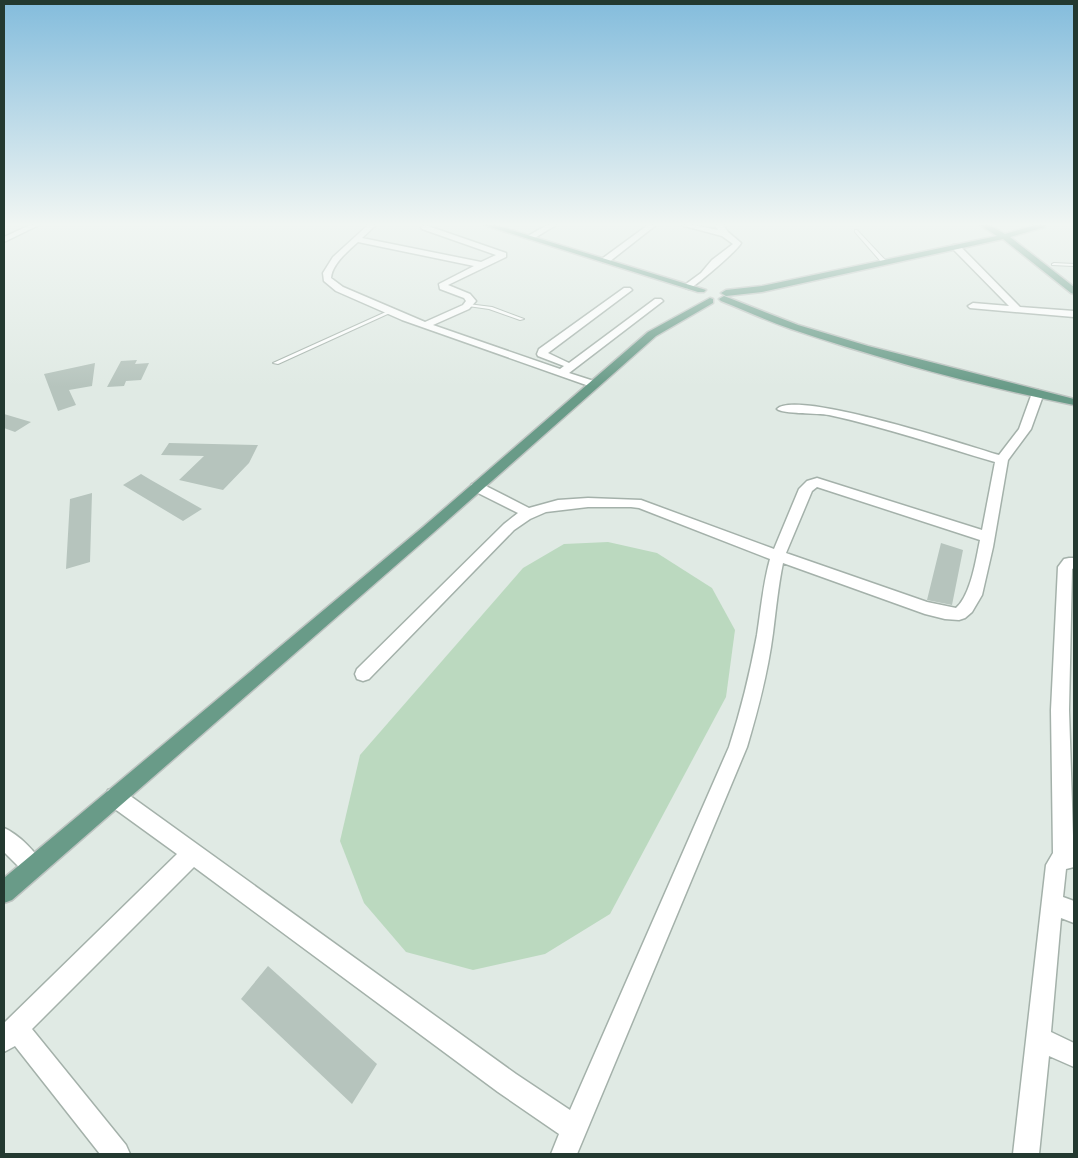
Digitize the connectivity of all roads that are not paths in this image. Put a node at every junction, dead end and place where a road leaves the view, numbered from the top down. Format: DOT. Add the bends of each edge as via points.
graph roads {
  1 [pos="327,279"];
  2 [pos="456,279"];
  3 [pos="667,279"];
  4 [pos="698,279"];
  5 [pos="806,279"];
  6 [pos="988,279"];
  7 [pos="1060,279"];
  8 [pos="689,286"];
  9 [pos="627,290"];
  10 [pos="1074,291"];
  11 [pos="715,294"];
  12 [pos="658,301"];
  13 [pos="470,305"];
  14 [pos="973,306"];
  15 [pos="1018,310"];
  16 [pos="390,312"];
  17 [pos="1074,314"];
  18 [pos="522,319"];
  19 [pos="426,325"];
  20 [pos="276,363"];
  21 [pos="571,366"];
  22 [pos="562,373"];
  23 [pos="593,384"];
  24 [pos="1038,393"];
  25 [pos="1074,402"];
  26 [pos="783,408"];
  27 [pos="1002,460"];
  28 [pos="477,487"];
  29 [pos="529,513"];
  30 [pos="988,537"];
  31 [pos="778,556"];
  32 [pos="1074,563"];
  33 [pos="363,674"];
  34 [pos="1067,701"];
  35 [pos="1067,746"];
  36 [pos="115,797"];
  37 [pos="4,838"];
  38 [pos="192,854"];
  39 [pos="1068,857"];
  40 [pos="32,868"];
  41 [pos="4,892"];
  42 [pos="1052,904"];
  43 [pos="1074,912"];
  44 [pos="10,1034"];
  45 [pos="1038,1039"];
  46 [pos="1074,1055"];
  47 [pos="575,1129"];
  48 [pos="117,1154"];
  49 [pos="564,1154"];
  50 [pos="1026,1154"];
  1 -- 16 [label="street" via="334,287"];
  2 -- 13 [label="street" via="442,286 467,296"];
  3 -- 8 [label="main road"];
  4 -- 8 [label="street"];
  5 -- 11 [label="main road"];
  6 -- 15 [label="street"];
  7 -- 10 [label="main road"];
  8 -- 11 [label="main road"];
  9 -- 21 [label="street" via="542,351 546,356"];
  11 -- 23 [label="main road" via="652,334"];
  11 -- 24 [label="main road" via="828,337"];
  12 -- 21 [label="street"];
  13 -- 18 [label="lane"];
  13 -- 19 [label="street"];
  14 -- 15 [label="street"];
  15 -- 17 [label="street"];
  16 -- 19 [label="street"];
  16 -- 20 [label="lane"];
  19 -- 22 [label="street"];
  21 -- 22 [label="street"];
  22 -- 23 [label="street"];
  23 -- 28 [label="main road"];
  24 -- 25 [label="main road"];
  24 -- 27 [label="street" via="1025,429"];
  26 -- 27 [label="street" via="816,409 854,417"];
  27 -- 30 [label="street"];
  28 -- 29 [label="street"];
  28 -- 36 [label="main road"];
  29 -- 31 [label="street" via="551,506 627,501 660,510"];
  29 -- 33 [label="street" via="509,526"];
  30 -- 31 [label="street" via="815,482 806,489"];
  30 -- 31 [label="street" via="974,595 959,614 925,608"];
  31 -- 47 [label="street" via="750,708 738,747"];
  32 -- 34 [label="street" via="1065,567"];
  34 -- 35 [label="street"];
  35 -- 39 [label="street"];
  36 -- 38 [label="street"];
  36 -- 40 [label="main road"];
  37 -- 40 [label="street"];
  38 -- 44 [label="street"];
  38 -- 47 [label="street"];
  39 -- 42 [label="street" via="1056,865"];
  40 -- 41 [label="main road"];
  42 -- 43 [label="street"];
  42 -- 45 [label="street"];
  44 -- 48 [label="street"];
  45 -- 46 [label="street"];
  45 -- 50 [label="street"];
  47 -- 49 [label="street"];
}
